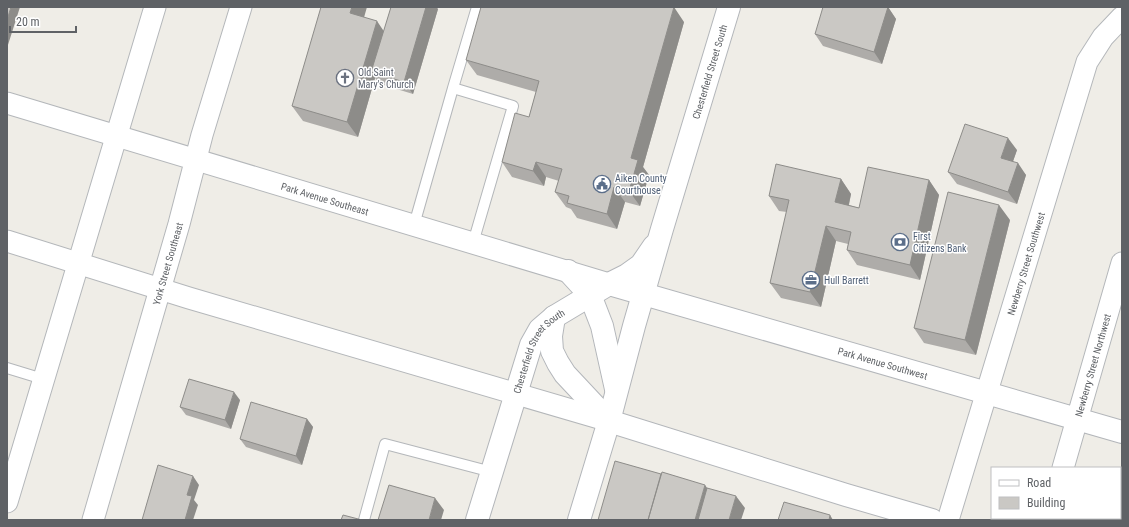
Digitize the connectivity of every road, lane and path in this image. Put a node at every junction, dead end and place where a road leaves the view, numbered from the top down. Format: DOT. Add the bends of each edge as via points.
graph roads {
  1 [pos="155,7"];
  2 [pos="241,7"];
  3 [pos="477,7"];
  4 [pos="730,7"];
  5 [pos="1122,17"];
  6 [pos="453,88"];
  7 [pos="7,103"];
  8 [pos="116,135"];
  9 [pos="196,158"];
  10 [pos="414,225"];
  11 [pos="662,228"];
  12 [pos="7,241"];
  13 [pos="473,243"];
  14 [pos="78,263"];
  15 [pos="1122,263"];
  16 [pos="568,271"];
  17 [pos="608,284"];
  18 [pos="160,289"];
  19 [pos="643,294"];
  20 [pos="590,295"];
  21 [pos="554,317"];
  22 [pos="7,368"];
  23 [pos="44,379"];
  24 [pos="617,392"];
  25 [pos="986,393"];
  26 [pos="516,394"];
  27 [pos="1078,419"];
  28 [pos="610,421"];
  29 [pos="1122,432"];
  30 [pos="1063,467"];
  31 [pos="492,472"];
  32 [pos="7,502"];
  33 [pos="93,520"];
  34 [pos="364,520"];
  35 [pos="478,520"];
  36 [pos="579,520"];
  37 [pos="932,520"];
  38 [pos="948,520"];
  1 -- 8 [label="street"];
  2 -- 9 [label="street, York Street Southeast"];
  3 -- 6 [label="lane"];
  4 -- 11 [label="main road, Chesterfield Street South"];
  5 -- 25 [label="street, Newberry Street Southwest" via="1103,37 1087,62"];
  6 -- 10 [label="lane"];
  6 -- 13 [label="lane" via="513,106"];
  7 -- 8 [label="street, Park Avenue Southeast"];
  8 -- 9 [label="street, Park Avenue Southeast"];
  8 -- 14 [label="street"];
  9 -- 10 [label="street, Park Avenue Southeast"];
  9 -- 18 [label="street, York Street Southeast"];
  10 -- 13 [label="street, Park Avenue Southeast"];
  11 -- 17 [label="main road, Chesterfield Street South" via="641,265"];
  11 -- 19 [label="main road, Chesterfield Street South"];
  12 -- 14 [label="street"];
  13 -- 16 [label="street, Park Avenue Southeast"];
  14 -- 18 [label="street"];
  14 -- 23 [label="street"];
  15 -- 27 [label="street, Newberry Street Northwest"];
  16 -- 17 [label="street, Park Avenue Southeast"];
  16 -- 20 [label="main road"];
  17 -- 19 [label="main road, Park Avenue Southeast"];
  17 -- 20 [label="main road, Chesterfield Street South"];
  18 -- 26 [label="street"];
  18 -- 33 [label="street, York Street Southeast"];
  19 -- 24 [label="main road, Chesterfield Street South"];
  19 -- 25 [label="main road, Park Avenue Southwest"];
  20 -- 21 [label="main road, Chesterfield Street South"];
  20 -- 24 [label="main road" via="602,326"];
  21 -- 26 [label="main road, Chesterfield Street South" via="540,329 531,345"];
  21 -- 28 [label="main road" via="552,351 558,364"];
  22 -- 23 [label="lane"];
  23 -- 32 [label="street"];
  24 -- 28 [label="main road, Chesterfield Street South"];
  25 -- 27 [label="main road, Park Avenue Southwest"];
  25 -- 38 [label="street, Newberry Street Southwest"];
  26 -- 28 [label="street"];
  26 -- 31 [label="main road, Chesterfield Street South"];
  27 -- 29 [label="main road, Park Avenue Southwest"];
  27 -- 30 [label="street, Newberry Street Northwest"];
  28 -- 36 [label="main road, Chesterfield Street South"];
  28 -- 37 [label="main road"];
  31 -- 34 [label="lane" via="385,444"];
  31 -- 35 [label="main road, Chesterfield Street South"];
}
